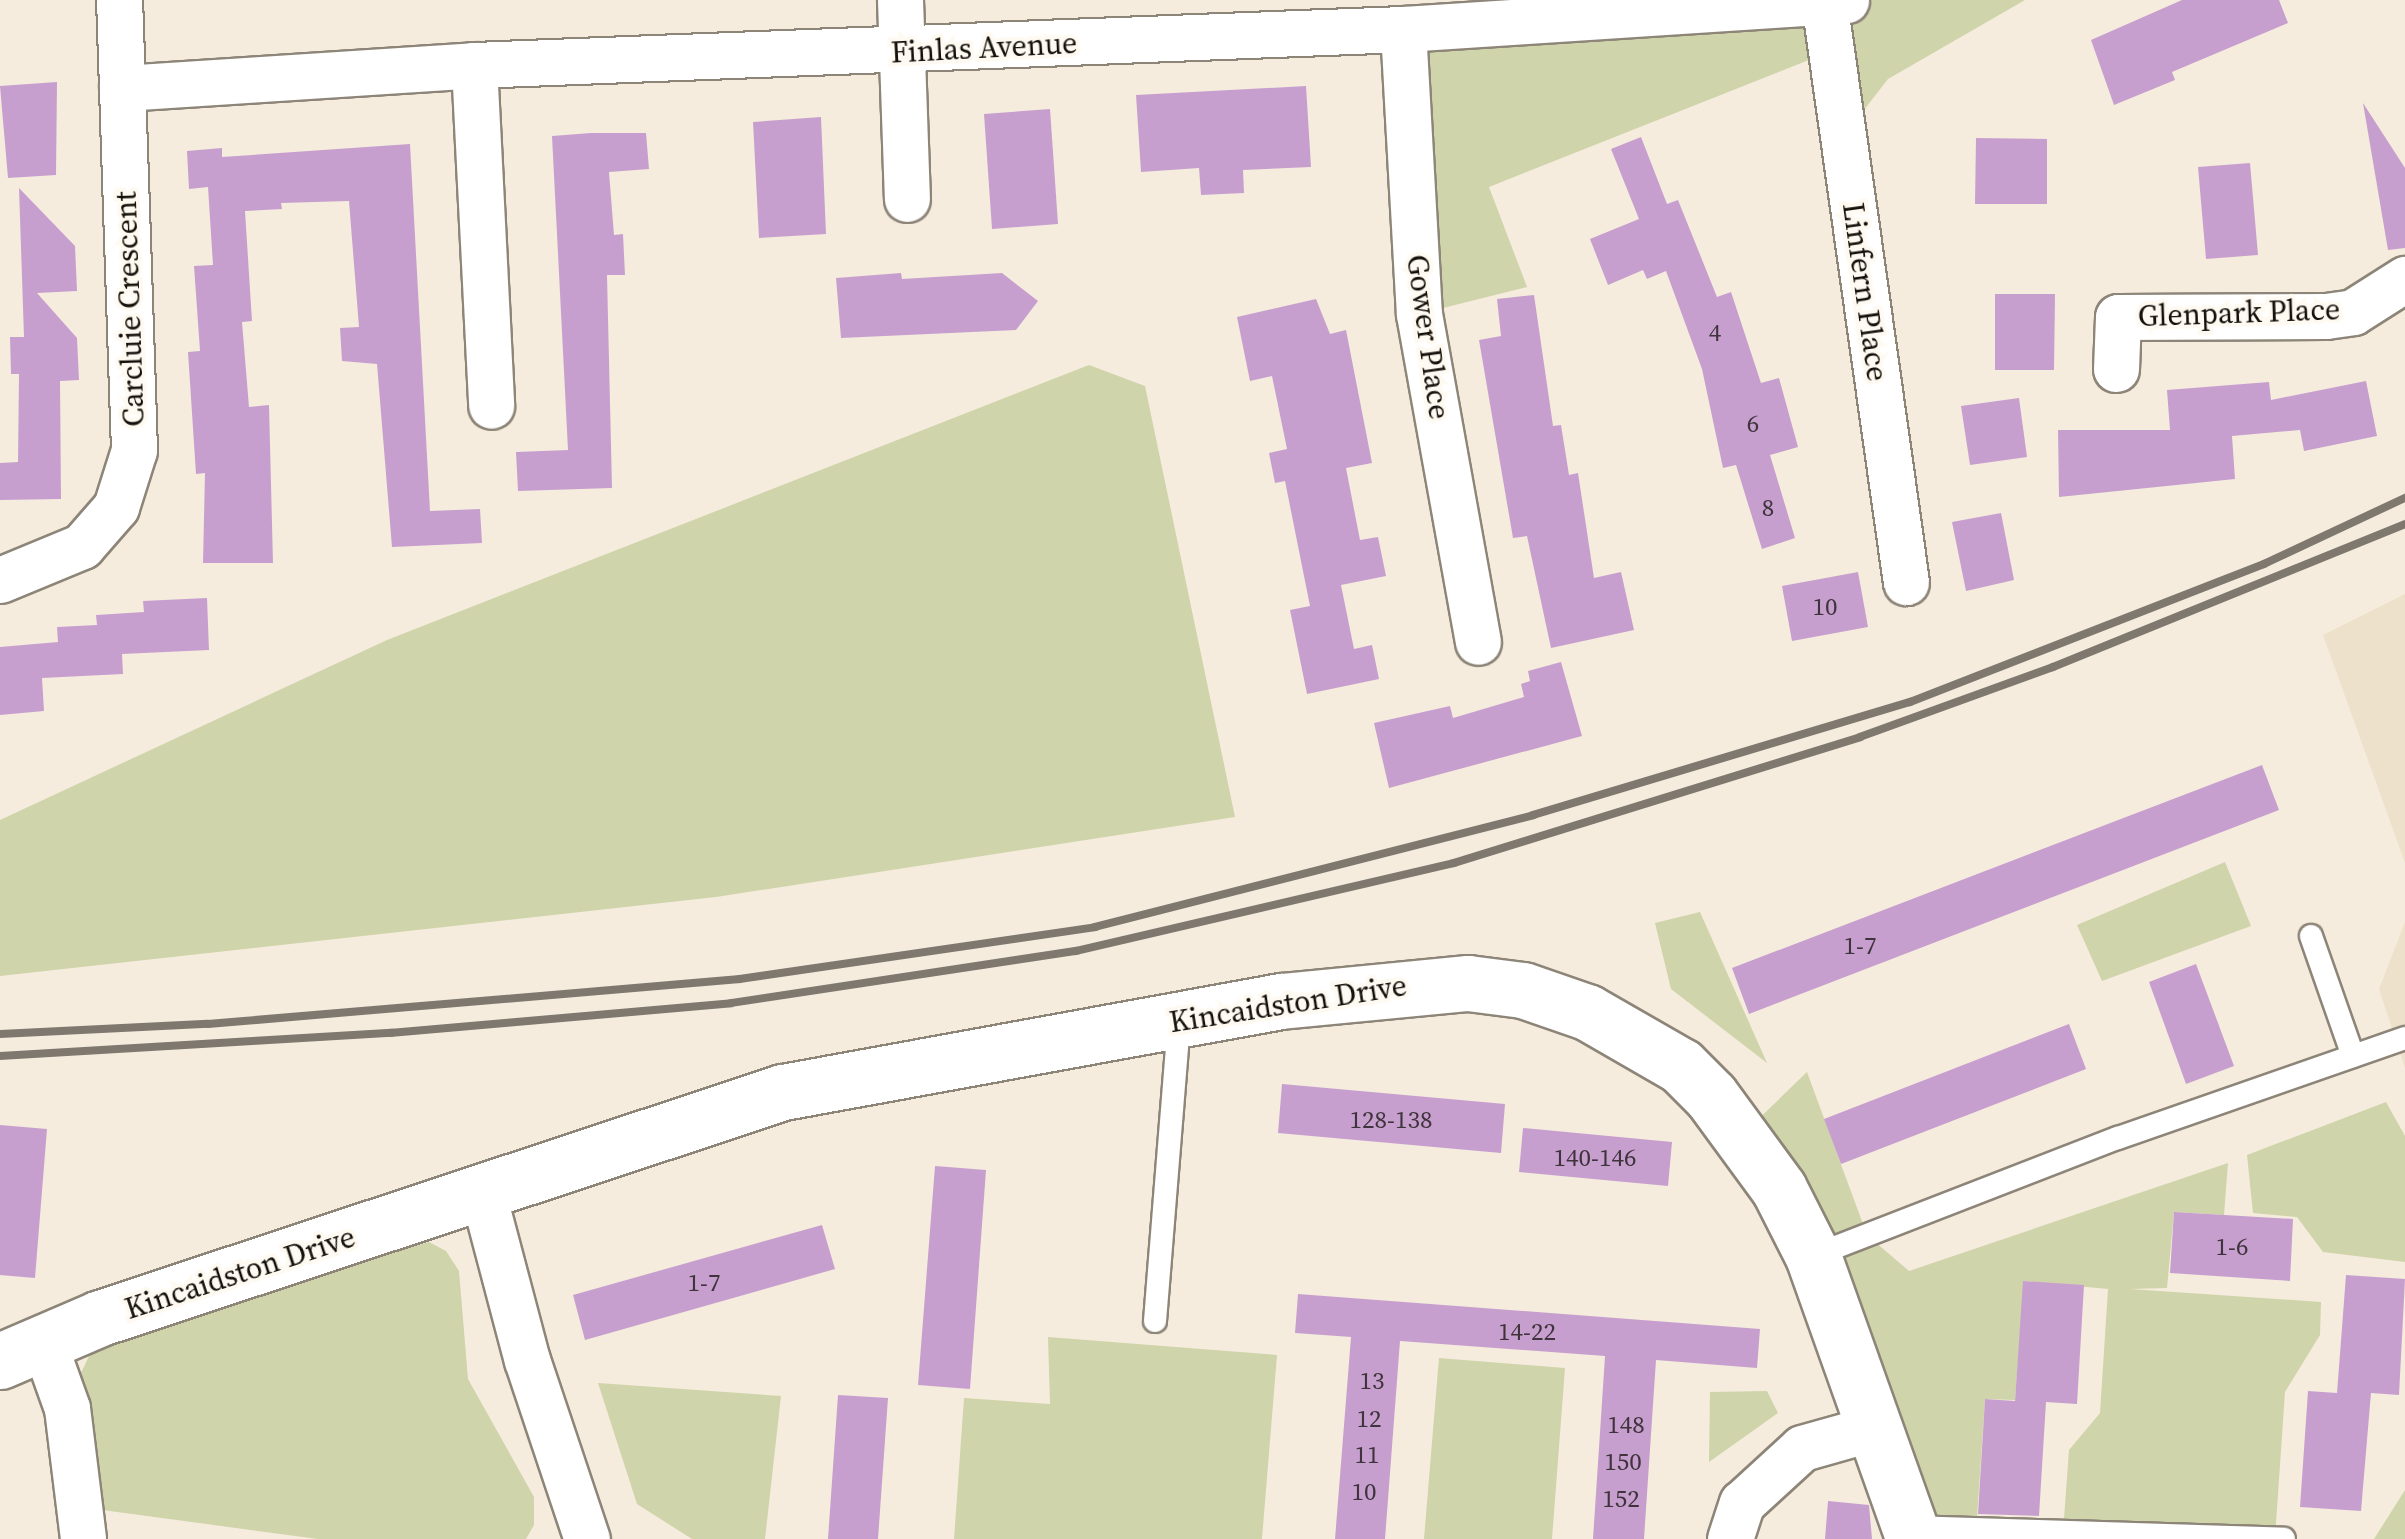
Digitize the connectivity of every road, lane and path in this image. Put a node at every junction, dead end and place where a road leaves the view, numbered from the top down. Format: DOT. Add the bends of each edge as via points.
graph roads {
  1 [pos="118,0"];
  2 [pos="900,0"];
  3 [pos="1835,1"];
  4 [pos="1498,11"];
  5 [pos="1403,28"];
  6 [pos="903,52"];
  7 [pos="474,65"];
  8 [pos="122,88"];
  9 [pos="907,199"];
  10 [pos="2405,279"];
  11 [pos="2116,370"];
  12 [pos="491,406"];
  13 [pos="0,580"];
  14 [pos="1906,582"];
  15 [pos="1478,642"];
  16 [pos="2311,936"];
  17 [pos="1179,1020"];
  18 [pos="2405,1038"];
  19 [pos="2354,1056"];
  20 [pos="483,1194"];
  21 [pos="1814,1256"];
  22 [pos="1155,1321"];
  23 [pos="22,1351"];
  24 [pos="1876,1426"];
  25 [pos="1912,1533"];
  26 [pos="83,1539"];
  27 [pos="588,1539"];
  28 [pos="1730,1539"];
  29 [pos="2284,1539"];
  1 -- 8 [label="street, Carcluie Crescent"];
  2 -- 6 [label="street"];
  3 -- 4 [label="street, Finlas Avenue"];
  3 -- 14 [label="street, Linfern Place"];
  4 -- 5 [label="street, Finlas Avenue"];
  5 -- 6 [label="street, Finlas Avenue"];
  5 -- 15 [label="street, Gower Place" via="1419,314"];
  6 -- 7 [label="street, Finlas Avenue"];
  6 -- 9 [label="street"];
  7 -- 8 [label="street, Finlas Avenue"];
  7 -- 12 [label="street"];
  8 -- 13 [label="street, Carcluie Crescent" via="134,450 116,507 82,546"];
  10 -- 11 [label="street, Glenpark Place" via="2353,312 2326,316 2118,316"];
  16 -- 19 [label="lane"];
  17 -- 20 [label="street, Kincaidston Drive" via="783,1092"];
  17 -- 21 [label="street, Kincaidston Drive" via="1418,984 1523,990 1587,1012 1681,1066 1711,1096 1779,1189"];
  17 -- 22 [label="lane"];
  18 -- 19 [label="lane"];
  19 -- 21 [label="lane"];
  20 -- 23 [label="street, Kincaidston Drive"];
  20 -- 27 [label="street" via="528,1360"];
  21 -- 24 [label="street, Kincaidston Drive"];
  23 -- 26 [label="street" via="68,1408"];
  24 -- 25 [label="street, Kincaidston Drive"];
  24 -- 28 [label="street" via="1802,1448 1742,1503"];
  25 -- 29 [label="lane"];
}
